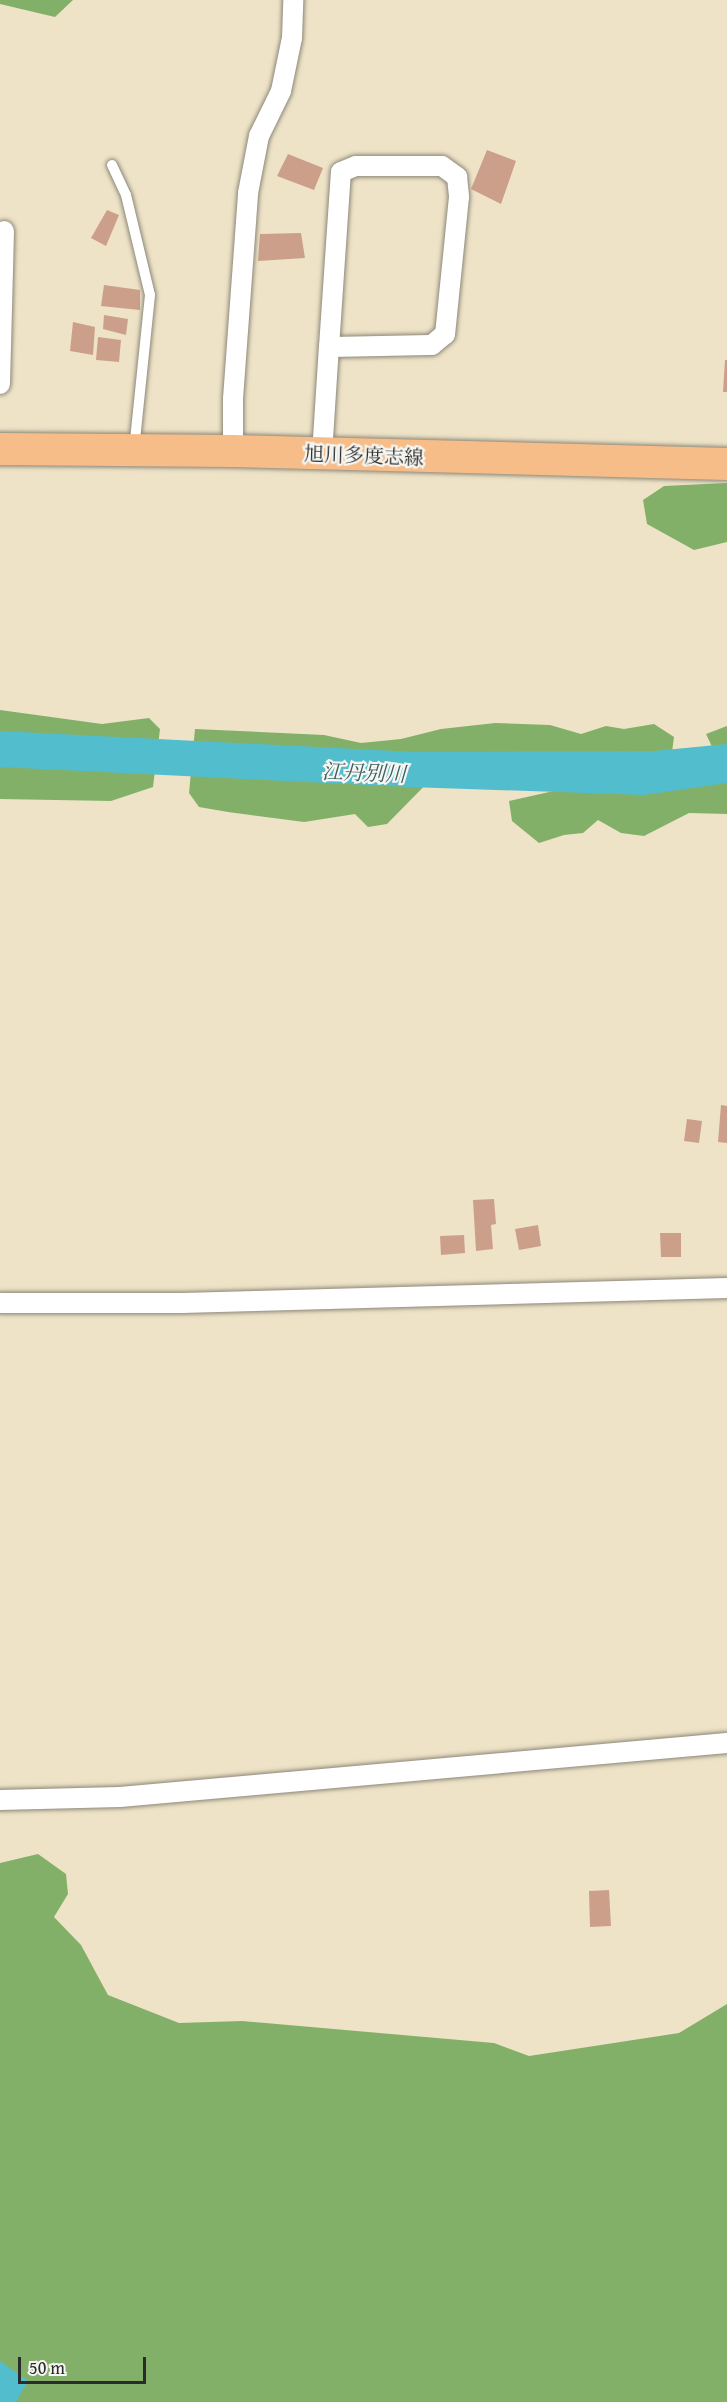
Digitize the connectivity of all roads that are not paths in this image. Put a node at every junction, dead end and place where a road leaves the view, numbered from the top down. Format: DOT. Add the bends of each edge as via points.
graph roads {
  1 [pos="292,0"];
  2 [pos="112,165"];
  3 [pos="4,231"];
  4 [pos="329,347"];
  5 [pos="0,384"];
  6 [pos="0,449"];
  7 [pos="134,450"];
  8 [pos="233,451"];
  9 [pos="322,454"];
  10 [pos="727,464"];
  11 [pos="727,1288"];
  12 [pos="0,1303"];
  13 [pos="727,1743"];
  14 [pos="0,1800"];
  1 -- 8 [label="street" via="292,38 281,91 259,136 248,194 233,399"];
  2 -- 7 [label="lane" via="126,195 150,294"];
  3 -- 5 [label="street"];
  4 -- 4 [label="street" via="341,172 356,166 442,166 457,177 459,197 445,334 432,345"];
  4 -- 9 [label="street"];
  6 -- 7 [label="main road, 旭川多度志線"];
  7 -- 8 [label="main road, 旭川多度志線"];
  8 -- 9 [label="main road, 旭川多度志線"];
  9 -- 10 [label="main road, 旭川多度志線"];
  11 -- 12 [label="street" via="182,1303"];
  13 -- 14 [label="street" via="120,1797"];
}
